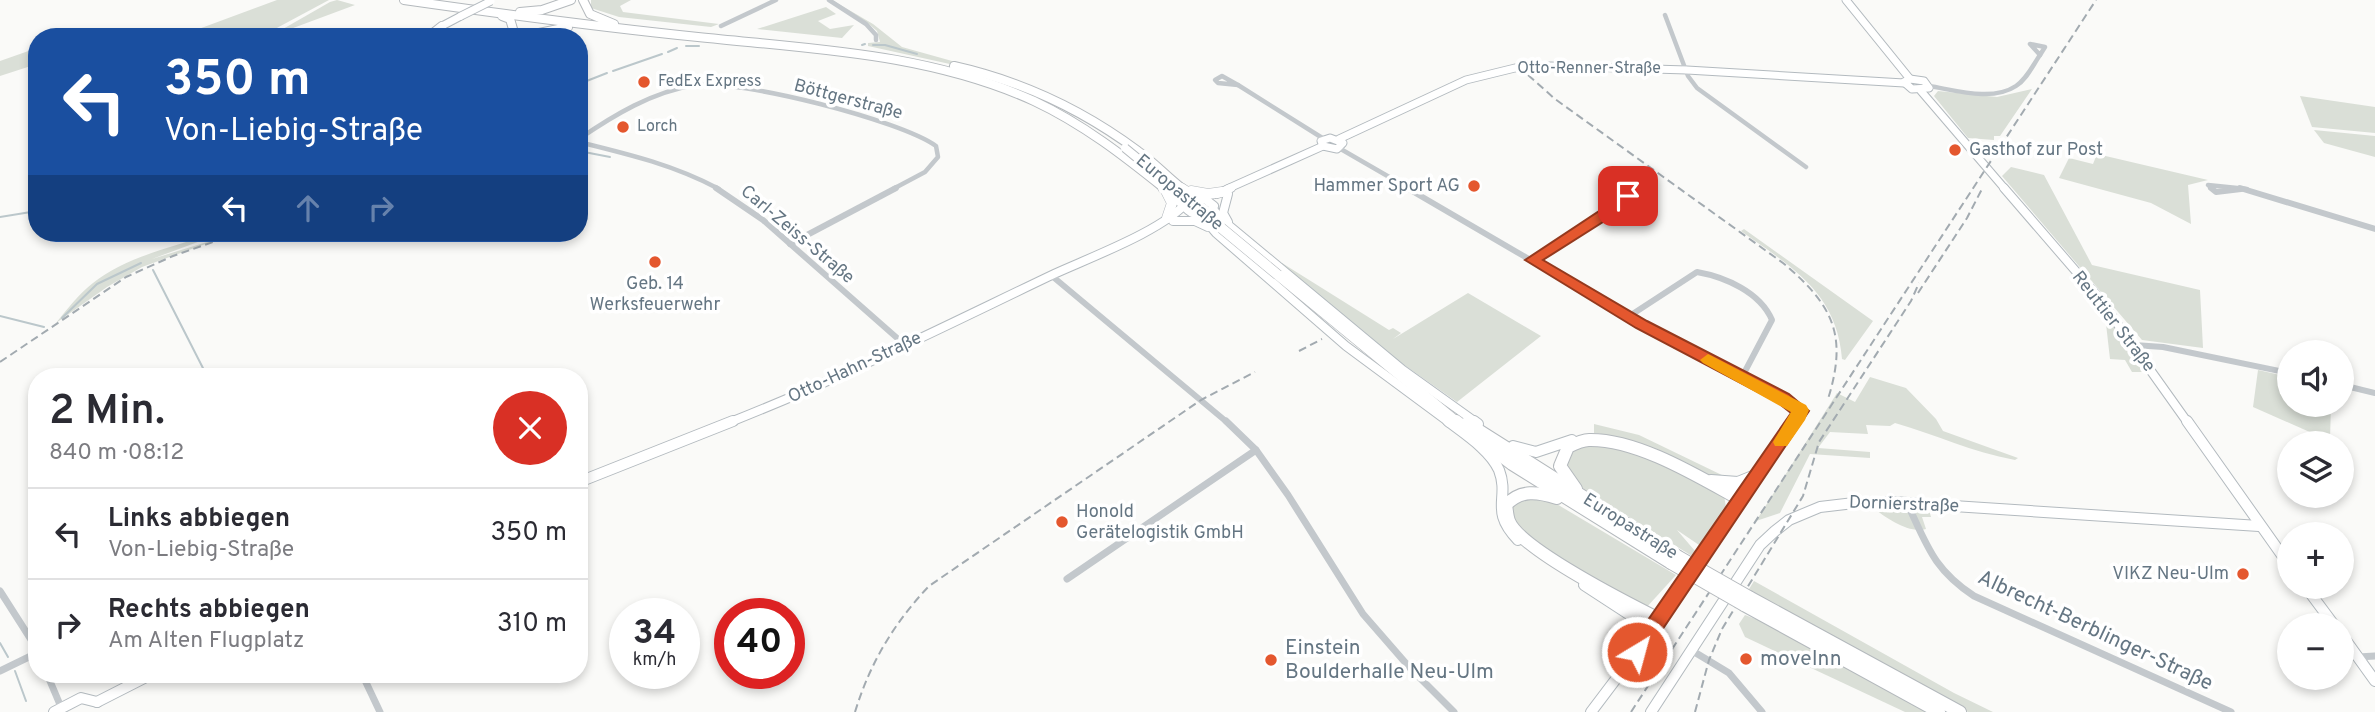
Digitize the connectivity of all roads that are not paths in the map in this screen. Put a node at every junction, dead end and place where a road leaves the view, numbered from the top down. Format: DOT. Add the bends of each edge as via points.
graph roads {
  1 [pos="404,0"];
  2 [pos="439,0"];
  3 [pos="491,0"];
  4 [pos="571,0"];
  5 [pos="583,0"];
  6 [pos="776,0"];
  7 [pos="829,0"];
  8 [pos="1846,0"];
  9 [pos="490,12"];
  10 [pos="520,12"];
  11 [pos="1665,15"];
  12 [pos="614,24"];
  13 [pos="581,25"];
  14 [pos="442,26"];
  15 [pos="721,26"];
  16 [pos="439,28"];
  17 [pos="513,28"];
  18 [pos="566,28"];
  19 [pos="876,40"];
  20 [pos="2040,55"];
  21 [pos="939,65"];
  22 [pos="1687,70"];
  23 [pos="1907,81"];
  24 [pos="1238,85"];
  25 [pos="1930,86"];
  26 [pos="1921,91"];
  27 [pos="588,134"];
  28 [pos="588,143"];
  29 [pos="1324,143"];
  30 [pos="1339,144"];
  31 [pos="1806,167"];
  32 [pos="1177,181"];
  33 [pos="1165,188"];
  34 [pos="2241,189"];
  35 [pos="1225,193"];
  36 [pos="1201,198"];
  37 [pos="1185,206"];
  38 [pos="1619,206"];
  39 [pos="1213,207"];
  40 [pos="1196,214"];
  41 [pos="1170,220"];
  42 [pos="1231,227"];
  43 [pos="2375,229"];
  44 [pos="1216,233"];
  45 [pos="790,244"];
  46 [pos="1533,260"];
  47 [pos="1052,276"];
  48 [pos="1628,317"];
  49 [pos="905,345"];
  50 [pos="2134,345"];
  51 [pos="1385,364"];
  52 [pos="2277,371"];
  53 [pos="1742,377"];
  54 [pos="2354,388"];
  55 [pos="2375,393"];
  56 [pos="1480,425"];
  57 [pos="1464,434"];
  58 [pos="1255,450"];
  59 [pos="1512,464"];
  60 [pos="1530,464"];
  61 [pos="1760,473"];
  62 [pos="588,478"];
  63 [pos="1711,480"];
  64 [pos="1743,497"];
  65 [pos="1570,501"];
  66 [pos="1587,501"];
  67 [pos="1907,503"];
  68 [pos="2259,526"];
  69 [pos="2277,549"];
  70 [pos="1674,560"];
  71 [pos="1067,579"];
  72 [pos="0,591"];
  73 [pos="1747,601"];
  74 [pos="1657,625"];
  75 [pos="28,636"];
  76 [pos="1691,650"];
  77 [pos="2354,652"];
  78 [pos="28,656"];
  79 [pos="2375,656"];
  80 [pos="2358,657"];
  81 [pos="0,671"];
  82 [pos="2375,681"];
  83 [pos="50,683"];
  84 [pos="137,683"];
  85 [pos="366,683"];
  86 [pos="97,707"];
  87 [pos="57,709"];
  88 [pos="380,712"];
  89 [pos="1454,712"];
  90 [pos="1591,712"];
  91 [pos="1651,712"];
  92 [pos="1762,712"];
  93 [pos="1939,712"];
  94 [pos="1960,712"];
  95 [pos="2231,712"];
  1 -- 9 [label="highway"];
  2 -- 10 [label="highway"];
  3 -- 14 [label="street, bridge"];
  4 -- 10 [label="highway"];
  5 -- 12 [label="highway" via="590,13"];
  6 -- 15 [label="street"];
  7 -- 19 [label="street" via="870,28"];
  8 -- 23 [label="street"];
  9 -- 13 [label="highway"];
  9 -- 17 [label="highway" via="510,19"];
  10 -- 12 [label="highway"];
  11 -- 22 [label="street, Otto-Renner-Straße"];
  12 -- 21 [label="highway" via="845,47"];
  13 -- 18 [label="highway"];
  13 -- 21 [label="highway"];
  14 -- 16 [label="highway"];
  20 -- 25 [label="street" via="2022,80 2008,90"];
  21 -- 32 [label="highway" via="994,76 1069,106"];
  21 -- 33 [label="highway" via="1055,111 1104,140"];
  21 -- 51 [label="highway, Europastraße, bridge" via="1049,102 1125,148"];
  22 -- 23 [label="street, Otto-Renner-Straße"];
  22 -- 30 [label="street, Otto-Renner-Straße" via="1551,65 1502,70 1466,80"];
  22 -- 31 [label="street" via="1705,96"];
  23 -- 25 [label="street" via="1920,80"];
  23 -- 26 [label="street" via="1912,89"];
  24 -- 29 [label="street"];
  25 -- 26 [label="street"];
  26 -- 50 [label="street, Reuttier Straße"];
  27 -- 45 [label="street, Böttgerstraße" via="670,91 714,83 858,115 936,146 937,160 925,172"];
  28 -- 45 [label="street, Carl-Zeiss-Straße" via="684,171 735,200"];
  29 -- 30 [label="street"];
  29 -- 35 [label="street"];
  30 -- 46 [label="street"];
  32 -- 35 [label="highway" via="1197,192"];
  32 -- 36 [label="highway"];
  33 -- 37 [label="highway"];
  33 -- 41 [label="highway" via="1172,203"];
  34 -- 34 [label="street" via="2217,183 2208,185 2216,192"];
  34 -- 43 [label="street"];
  35 -- 36 [label="street"];
  35 -- 39 [label="street"];
  35 -- 42 [label="street" via="1223,213"];
  36 -- 37 [label="street, Otto-Hahn-Straße" via="1189,200"];
  36 -- 39 [label="street, Europastraße"];
  37 -- 40 [label="street"];
  37 -- 41 [label="street, Otto-Hahn-Straße"];
  38 -- 46 [label="street"];
  39 -- 40 [label="street"];
  39 -- 42 [label="street, Europastraße"];
  40 -- 41 [label="street, Otto-Hahn-Straße"];
  40 -- 44 [label="street, Europastraße"];
  41 -- 44 [label="street" via="1200,222"];
  41 -- 47 [label="street, Otto-Hahn-Straße"];
  42 -- 56 [label="street, Europastraße" via="1403,370"];
  44 -- 57 [label="street, Europastraße" via="1368,362"];
  45 -- 49 [label="street, Carl-Zeiss-Straße"];
  46 -- 48 [label="street"];
  47 -- 49 [label="street, Otto-Hahn-Straße"];
  47 -- 58 [label="street"];
  48 -- 53 [label="street"];
  48 -- 53 [label="street" via="1693,273 1726,280 1761,304 1772,320"];
  49 -- 62 [label="street, Otto-Hahn-Straße" via="770,406"];
  50 -- 52 [label="street"];
  50 -- 68 [label="street, Reuttier Straße"];
  51 -- 59 [label="highway, Europastraße"];
  51 -- 60 [label="highway, Europastraße"];
  53 -- 61 [label="street" via="1800,410"];
  54 -- 55 [label="street"];
  56 -- 60 [label="highway"];
  56 -- 63 [label="street, Europastraße" via="1531,453 1547,452 1583,436 1618,439"];
  57 -- 59 [label="highway"];
  57 -- 74 [label="street, Europastraße" via="1499,471 1500,515 1508,531 1536,554"];
  58 -- 71 [label="street"];
  58 -- 89 [label="street" via="1363,614"];
  59 -- 65 [label="highway, Europastraße"];
  60 -- 66 [label="highway, Europastraße"];
  61 -- 63 [label="street" via="1738,482"];
  61 -- 64 [label="street"];
  63 -- 64 [label="street, Europastraße"];
  64 -- 66 [label="highway" via="1618,442 1595,440 1570,445 1560,458 1563,474"];
  64 -- 74 [label="street"];
  65 -- 70 [label="highway, Europastraße"];
  65 -- 74 [label="highway" via="1524,492 1506,505 1506,515 1513,530 1540,551"];
  66 -- 70 [label="highway, Europastraße"];
  67 -- 68 [label="street, Dornierstraße"];
  67 -- 76 [label="street, Dornierstraße" via="1840,502 1808,509 1790,519 1760,545"];
  67 -- 95 [label="street, Albrecht-Berblinger-Straße" via="1934,561 1970,593"];
  68 -- 69 [label="street, Reuttier Straße"];
  70 -- 73 [label="highway, Europastraße, bridge"];
  72 -- 75 [label="street"];
  73 -- 93 [label="highway, Europastraße"];
  73 -- 94 [label="highway, Europastraße"];
  74 -- 90 [label="street"];
  76 -- 91 [label="street, Dornierstraße"];
  76 -- 92 [label="street" via="1729,673"];
  77 -- 80 [label="street"];
  78 -- 81 [label="street"];
  79 -- 80 [label="street"];
  80 -- 82 [label="street"];
  83 -- 87 [label="street"];
  84 -- 86 [label="street"];
  85 -- 88 [label="street"];
  86 -- 87 [label="street" via="81,698"];
}
